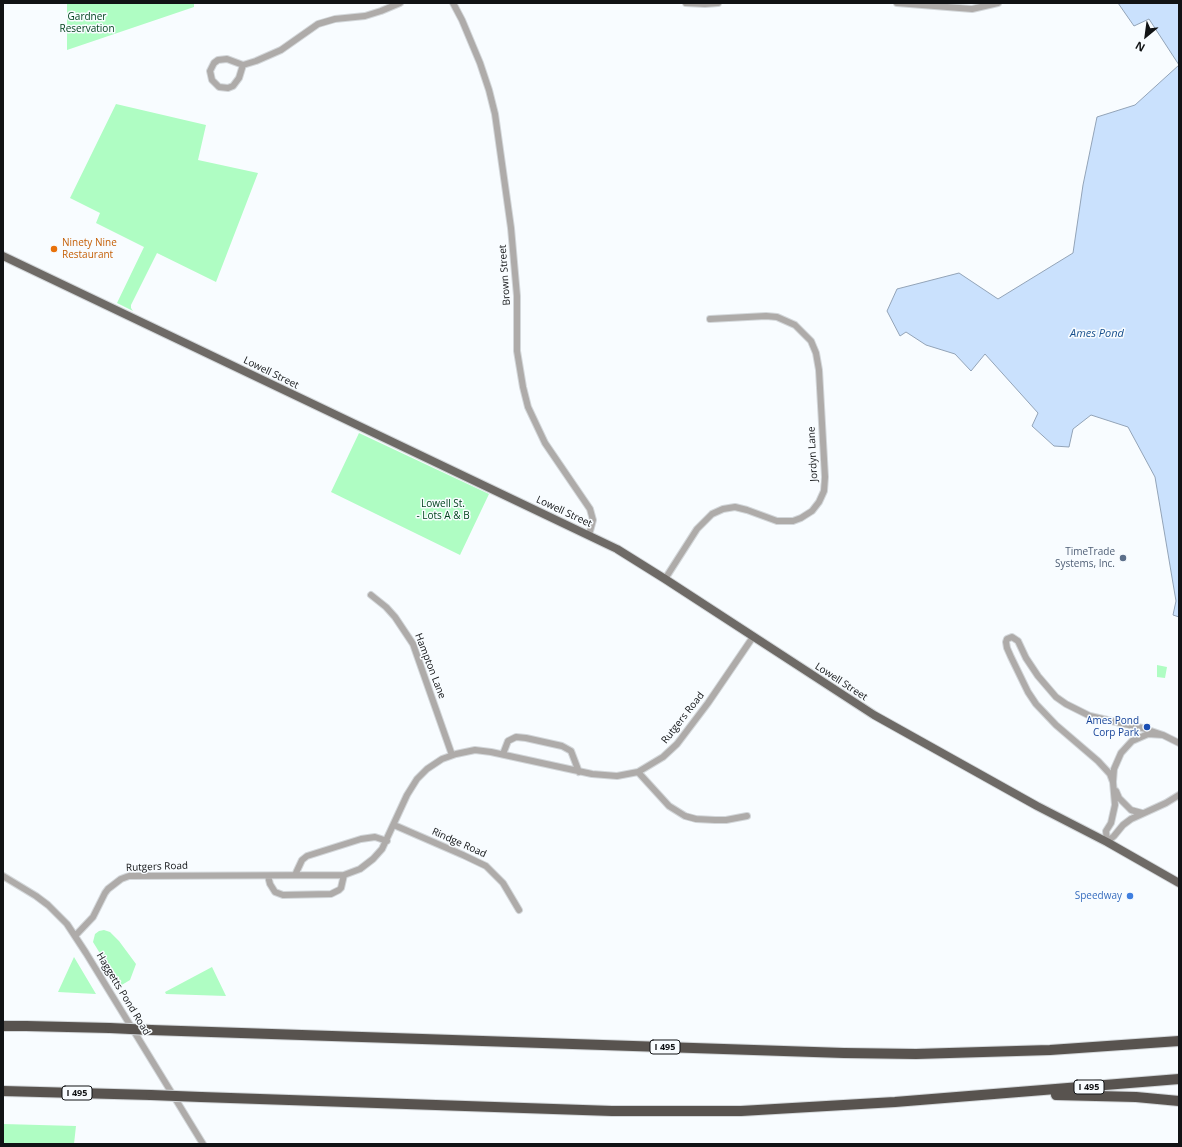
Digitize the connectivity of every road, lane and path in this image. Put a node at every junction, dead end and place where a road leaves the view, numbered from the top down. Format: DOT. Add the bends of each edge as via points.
graph roads {
  1 [pos="400,3"];
  2 [pos="452,3"];
  3 [pos="686,3"];
  4 [pos="718,3"];
  5 [pos="897,3"];
  6 [pos="998,3"];
  7 [pos="243,65"];
  8 [pos="3,256"];
  9 [pos="710,318"];
  10 [pos="589,535"];
  11 [pos="665,579"];
  12 [pos="371,594"];
  13 [pos="754,637"];
  14 [pos="1163,735"];
  15 [pos="1179,743"];
  16 [pos="503,754"];
  17 [pos="452,755"];
  18 [pos="580,772"];
  19 [pos="638,772"];
  20 [pos="1113,782"];
  21 [pos="1114,789"];
  22 [pos="1179,795"];
  23 [pos="1142,813"];
  24 [pos="747,816"];
  25 [pos="394,825"];
  26 [pos="387,841"];
  27 [pos="1107,842"];
  28 [pos="344,875"];
  29 [pos="3,876"];
  30 [pos="268,876"];
  31 [pos="295,876"];
  32 [pos="1179,883"];
  33 [pos="519,910"];
  34 [pos="75,936"];
  35 [pos="3,1026"];
  36 [pos="1179,1041"];
  37 [pos="1179,1079"];
  38 [pos="3,1091"];
  39 [pos="1000,1094"];
  40 [pos="1179,1102"];
  41 [pos="203,1144"];
  1 -- 7 [label="street" via="364,16 335,19 318,24 281,50"];
  2 -- 10 [label="street, Brown Street" via="480,63 496,114 515,262 517,351 528,408 545,443 590,509 593,520"];
  3 -- 4 [label="street"];
  5 -- 6 [label="street" via="972,9"];
  7 -- 7 [label="street" via="233,86 219,87 212,80 210,71 218,60 227,59"];
  8 -- 10 [label="main road, Lowell Street"];
  9 -- 11 [label="street, Jordyn Lane" via="777,317 795,325 811,342 819,370 824,491 810,513 789,522 777,521 735,507 714,512 697,529"];
  10 -- 11 [label="main road, Lowell Street"];
  11 -- 13 [label="main road, Lowell Street"];
  12 -- 17 [label="street, Hampton Lane" via="395,617 413,644"];
  13 -- 19 [label="street, Rutgers Road" via="677,744 663,757"];
  13 -- 27 [label="main road, Lowell Street" via="890,725"];
  14 -- 15 [label="street"];
  14 -- 20 [label="street" via="1148,734 1132,741 1117,760"];
  14 -- 20 [label="street" via="1090,716 1066,704 1056,697 1038,676 1018,641 1013,637 1007,639 1006,644 1011,657 1036,704 1098,761 1110,774"];
  16 -- 17 [label="street, Rutgers Road" via="474,750"];
  16 -- 18 [label="street, Rutgers Road"];
  16 -- 18 [label="street" via="508,741 516,737 562,746 571,751"];
  17 -- 25 [label="street, Rutgers Road" via="417,779"];
  18 -- 19 [label="street, Rutgers Road" via="617,776"];
  19 -- 24 [label="street" via="669,806 688,817 726,820"];
  20 -- 21 [label="street"];
  21 -- 23 [label="street" via="1126,806"];
  21 -- 27 [label="street" via="1115,805 1111,823 1106,831"];
  22 -- 23 [label="street"];
  23 -- 27 [label="street" via="1123,825"];
  25 -- 26 [label="street, Rutgers Road"];
  25 -- 33 [label="street, Rindge Road" via="486,866 503,884"];
  26 -- 28 [label="street, Rutgers Road" via="366,866"];
  26 -- 31 [label="street" via="375,837 361,839 307,856 302,860"];
  27 -- 32 [label="main road, Lowell Street"];
  28 -- 30 [label="street" via="341,888 331,894 284,895 275,892"];
  28 -- 31 [label="street, Rutgers Road"];
  29 -- 34 [label="street, Haggetts Pond Road" via="48,905"];
  30 -- 31 [label="street, Rutgers Road"];
  30 -- 34 [label="street, Rutgers Road" via="129,876 108,889 93,917"];
  34 -- 41 [label="street, Haggetts Pond Road"];
  35 -- 36 [label="highway, I 495, bridge" via="916,1054 1050,1050"];
  37 -- 39 [label="highway, I 495"];
  38 -- 39 [label="highway, I 495, bridge" via="680,1112 796,1109"];
  39 -- 40 [label="highway" via="1114,1096"];
}
